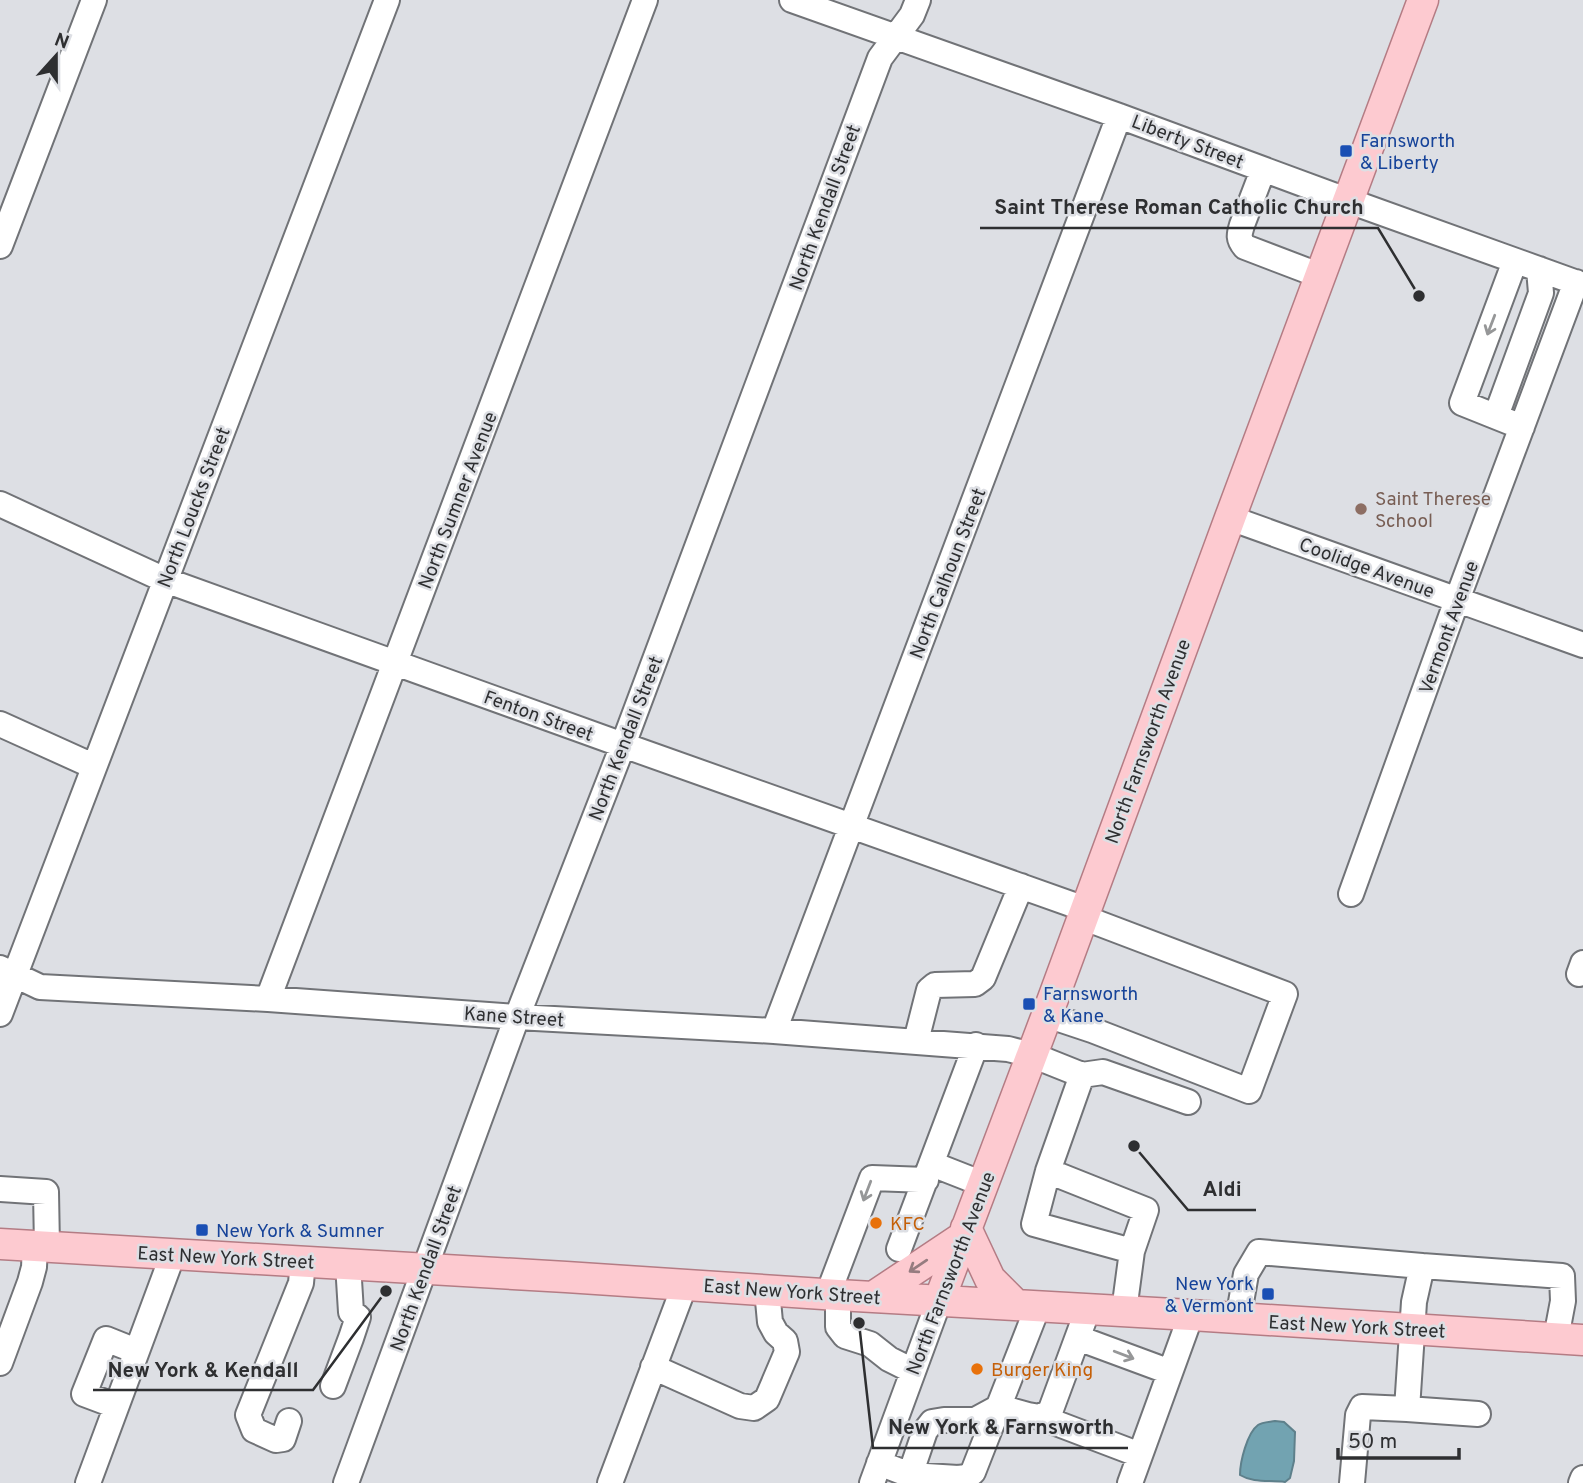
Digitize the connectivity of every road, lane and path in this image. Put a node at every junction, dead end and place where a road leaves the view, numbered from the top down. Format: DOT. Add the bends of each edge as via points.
graph roads {
  1 [pos="94,0"];
  2 [pos="387,0"];
  3 [pos="645,0"];
  4 [pos="792,0"];
  5 [pos="918,0"];
  6 [pos="1423,0"];
  7 [pos="895,37"];
  8 [pos="1119,116"];
  9 [pos="1264,170"];
  10 [pos="1349,201"];
  11 [pos="0,246"];
  12 [pos="1527,265"];
  13 [pos="1321,276"];
  14 [pos="1579,284"];
  15 [pos="1496,416"];
  16 [pos="1522,427"];
  17 [pos="0,503"];
  18 [pos="1230,517"];
  19 [pos="165,580"];
  20 [pos="1457,600"];
  21 [pos="1583,645"];
  22 [pos="395,663"];
  23 [pos="0,724"];
  24 [pos="623,745"];
  25 [pos="93,766"];
  26 [pos="852,827"];
  27 [pos="1021,886"];
  28 [pos="1351,894"];
  29 [pos="1084,913"];
  30 [pos="7,971"];
  31 [pos="268,999"];
  32 [pos="0,1014"];
  33 [pos="1047,1015"];
  34 [pos="517,1017"];
  35 [pos="774,1031"];
  36 [pos="916,1041"];
  37 [pos="976,1045"];
  38 [pos="1032,1055"];
  39 [pos="1082,1075"];
  40 [pos="1188,1102"];
  41 [pos="1048,1171"];
  42 [pos="929,1172"];
  43 [pos="983,1184"];
  44 [pos="0,1189"];
  45 [pos="964,1232"];
  46 [pos="0,1244"];
  47 [pos="41,1246"];
  48 [pos="899,1249"];
  49 [pos="1132,1251"];
  50 [pos="173,1254"];
  51 [pos="303,1261"];
  52 [pos="348,1264"];
  53 [pos="1422,1266"];
  54 [pos="425,1269"];
  55 [pos="685,1284"];
  56 [pos="767,1290"];
  57 [pos="833,1295"];
  58 [pos="873,1297"];
  59 [pos="939,1301"];
  60 [pos="1027,1306"];
  61 [pos="1088,1309"];
  62 [pos="1124,1311"];
  63 [pos="1191,1315"];
  64 [pos="1238,1319"];
  65 [pos="1412,1329"];
  66 [pos="1078,1338"];
  67 [pos="1569,1339"];
  68 [pos="1024,1342"];
  69 [pos="136,1351"];
  70 [pos="0,1363"];
  71 [pos="653,1367"];
  72 [pos="913,1371"];
  73 [pos="1170,1373"];
  74 [pos="333,1386"];
  75 [pos="116,1406"];
  76 [pos="999,1407"];
  77 [pos="1406,1409"];
  78 [pos="1478,1414"];
  79 [pos="1040,1417"];
  80 [pos="289,1421"];
  81 [pos="1140,1455"];
  82 [pos="913,1468"];
  83 [pos="875,1473"];
  84 [pos="1583,1478"];
  85 [pos="88,1483"];
  86 [pos="346,1483"];
  87 [pos="610,1483"];
  88 [pos="1130,1483"];
  89 [pos="1352,1483"];
  90 [pos="1581,1483"];
  1 -- 11 [label="street"];
  2 -- 19 [label="street, North Loucks Street"];
  3 -- 22 [label="street, North Sumner Avenue"];
  4 -- 7 [label="street, Liberty Street"];
  5 -- 7 [label="street, North Kendall Street"];
  6 -- 10 [label="main road, North Farnsworth Avenue"];
  7 -- 8 [label="street, Liberty Street"];
  7 -- 24 [label="street, North Kendall Street" via="880,58"];
  8 -- 9 [label="street, Liberty Street"];
  8 -- 26 [label="street, North Calhoun Street"];
  9 -- 10 [label="street, Liberty Street"];
  9 -- 13 [label="street" via="1240,241 1245,247"];
  10 -- 12 [label="street, Liberty Street"];
  10 -- 13 [label="main road, North Farnsworth Avenue"];
  12 -- 14 [label="street, Liberty Street"];
  12 -- 15 [label="street" via="1541,293"];
  12 -- 15 [label="street, one-way" via="1462,403"];
  13 -- 18 [label="main road, North Farnsworth Avenue"];
  14 -- 16 [label="street, Vermont Avenue"];
  15 -- 16 [label="street"];
  16 -- 20 [label="street, Vermont Avenue"];
  17 -- 19 [label="street, Fenton Street"];
  18 -- 20 [label="street, Coolidge Avenue"];
  18 -- 29 [label="main road, North Farnsworth Avenue"];
  19 -- 22 [label="street, Fenton Street"];
  19 -- 25 [label="street, North Loucks Street"];
  20 -- 21 [label="street, Coolidge Avenue"];
  20 -- 28 [label="street, Vermont Avenue"];
  22 -- 24 [label="street, Fenton Street"];
  22 -- 31 [label="street, North Sumner Avenue"];
  23 -- 25 [label="street"];
  24 -- 26 [label="street, Fenton Street"];
  24 -- 34 [label="street, North Kendall Street"];
  25 -- 30 [label="street, North Loucks Street"];
  26 -- 27 [label="street, Fenton Street"];
  26 -- 35 [label="street, North Calhoun Street"];
  27 -- 29 [label="street, Fenton Street"];
  27 -- 36 [label="street" via="984,978 975,984 934,985"];
  29 -- 33 [label="main road, North Farnsworth Avenue"];
  29 -- 33 [label="street, Fenton Street" via="1285,993 1249,1091"];
  30 -- 31 [label="street, Kane Street" via="40,986"];
  30 -- 32 [label="street, North Loucks Street"];
  31 -- 34 [label="street, Kane Street"];
  33 -- 38 [label="main road, North Farnsworth Avenue"];
  34 -- 35 [label="street, Kane Street"];
  34 -- 54 [label="street, North Kendall Street"];
  35 -- 36 [label="street, Kane Street"];
  36 -- 37 [label="street, Kane Street"];
  37 -- 38 [label="street, Kane Street"];
  37 -- 42 [label="street"];
  38 -- 39 [label="street, Kane Street"];
  38 -- 43 [label="main road, North Farnsworth Avenue"];
  39 -- 40 [label="street, Kane Street" via="1103,1072"];
  39 -- 41 [label="street"];
  41 -- 49 [label="street" via="1146,1210"];
  41 -- 49 [label="street" via="1034,1224"];
  42 -- 43 [label="street"];
  42 -- 48 [label="street"];
  42 -- 57 [label="street, one-way" via="872,1178"];
  43 -- 45 [label="main road, North Farnsworth Avenue"];
  44 -- 47 [label="street" via="46,1192"];
  45 -- 58 [label="main road, one-way"];
  45 -- 59 [label="main road, North Farnsworth Avenue"];
  45 -- 60 [label="main road" via="990,1279"];
  46 -- 47 [label="main road, East New York Street"];
  47 -- 50 [label="main road, East New York Street"];
  47 -- 70 [label="street"];
  49 -- 62 [label="street"];
  50 -- 51 [label="main road, East New York Street"];
  50 -- 69 [label="street"];
  51 -- 52 [label="main road, East New York Street"];
  51 -- 80 [label="street" via="302,1283 248,1415 254,1430 276,1440 283,1439"];
  52 -- 54 [label="main road, East New York Street"];
  52 -- 74 [label="street" via="351,1312 358,1317"];
  53 -- 64 [label="street" via="1259,1252 1246,1274"];
  53 -- 65 [label="street"];
  53 -- 67 [label="street" via="1562,1276"];
  54 -- 55 [label="main road, East New York Street"];
  54 -- 86 [label="street, North Kendall Street"];
  55 -- 56 [label="main road, East New York Street"];
  55 -- 71 [label="street"];
  56 -- 57 [label="main road, East New York Street"];
  56 -- 71 [label="street" via="770,1322 785,1341 787,1352 767,1399 754,1408"];
  57 -- 58 [label="main road, East New York Street"];
  57 -- 72 [label="street" via="838,1327 845,1336 870,1344"];
  58 -- 59 [label="main road, East New York Street"];
  59 -- 60 [label="main road, East New York Street"];
  59 -- 72 [label="street, North Farnsworth Avenue"];
  60 -- 61 [label="main road, East New York Street"];
  60 -- 68 [label="street"];
  61 -- 62 [label="main road, East New York Street"];
  61 -- 66 [label="street"];
  62 -- 63 [label="main road, East New York Street"];
  63 -- 64 [label="main road, East New York Street"];
  63 -- 73 [label="street"];
  64 -- 65 [label="main road, East New York Street"];
  65 -- 67 [label="main road, East New York Street"];
  65 -- 77 [label="street"];
  66 -- 73 [label="street, one-way"];
  66 -- 79 [label="street" via="1050,1412"];
  68 -- 76 [label="street"];
  68 -- 82 [label="street" via="1007,1353 990,1396 978,1411 928,1416 912,1451"];
  69 -- 75 [label="street"];
  69 -- 75 [label="street" via="106,1339 85,1394"];
  71 -- 87 [label="street"];
  72 -- 83 [label="street, North Farnsworth Avenue"];
  73 -- 81 [label="street"];
  75 -- 85 [label="street"];
  76 -- 79 [label="street"];
  76 -- 82 [label="street" via="975,1420 933,1422 925,1431"];
  76 -- 82 [label="street" via="967,1477"];
  77 -- 78 [label="street"];
  77 -- 89 [label="street" via="1362,1407"];
  79 -- 81 [label="street"];
  81 -- 88 [label="street"];
  82 -- 83 [label="street"];
  84 -- 90 [label="street"];
}
